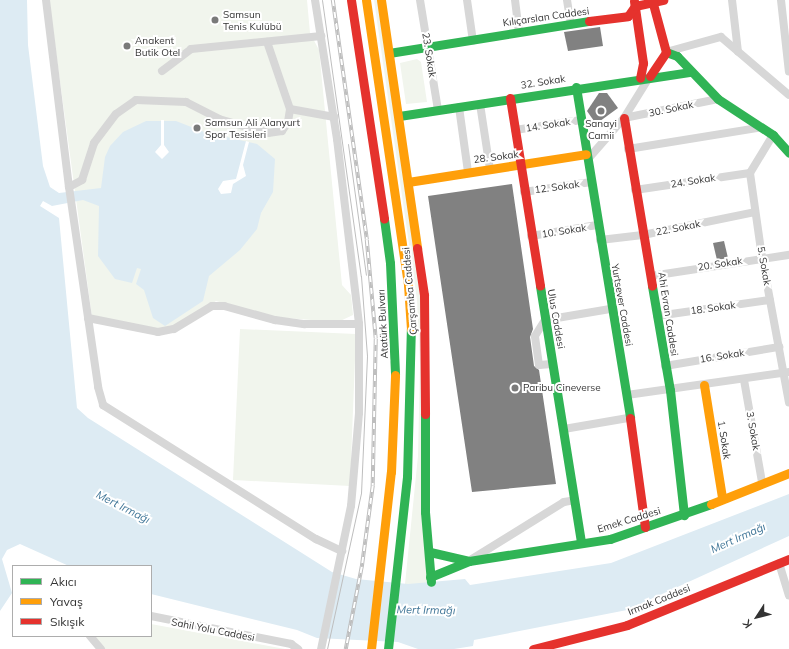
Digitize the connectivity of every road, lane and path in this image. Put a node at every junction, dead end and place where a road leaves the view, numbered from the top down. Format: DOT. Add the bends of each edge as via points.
graph roads {
  1 [pos="46,0"];
  2 [pos="316,0"];
  3 [pos="351,0"];
  4 [pos="366,0"];
  5 [pos="381,0"];
  6 [pos="420,0"];
  7 [pos="467,0"];
  8 [pos="515,0"];
  9 [pos="567,0"];
  10 [pos="663,0"];
  11 [pos="732,0"];
  12 [pos="781,0"];
  13 [pos="652,1"];
  14 [pos="635,3"];
  15 [pos="628,16"];
  16 [pos="655,19"];
  17 [pos="639,21"];
  18 [pos="570,25"];
  19 [pos="519,31"];
  20 [pos="321,36"];
  21 [pos="473,41"];
  22 [pos="268,42"];
  23 [pos="428,49"];
  24 [pos="666,52"];
  25 [pos="738,52"];
  26 [pos="390,56"];
  27 [pos="162,71"];
  28 [pos="691,72"];
  29 [pos="789,72"];
  30 [pos="650,76"];
  31 [pos="640,78"];
  32 [pos="576,88"];
  33 [pos="638,92"];
  34 [pos="789,95"];
  35 [pos="510,98"];
  36 [pos="718,99"];
  37 [pos="480,104"];
  38 [pos="459,107"];
  39 [pos="290,109"];
  40 [pos="438,110"];
  41 [pos="399,116"];
  42 [pos="334,117"];
  43 [pos="624,118"];
  44 [pos="581,120"];
  45 [pos="758,128"];
  46 [pos="515,130"];
  47 [pos="773,135"];
  48 [pos="628,149"];
  49 [pos="789,154"];
  50 [pos="587,156"];
  51 [pos="519,164"];
  52 [pos="490,169"];
  53 [pos="468,172"];
  54 [pos="750,173"];
  55 [pos="408,182"];
  56 [pos="591,182"];
  57 [pos="69,187"];
  58 [pos="636,190"];
  59 [pos="524,192"];
  60 [pos="755,212"];
  61 [pos="598,225"];
  62 [pos="643,234"];
  63 [pos="531,236"];
  64 [pos="600,240"];
  65 [pos="789,255"];
  66 [pos="762,257"];
  67 [pos="651,276"];
  68 [pos="770,300"];
  69 [pos="610,309"];
  70 [pos="657,316"];
  71 [pos="88,318"];
  72 [pos="545,320"];
  73 [pos="359,324"];
  74 [pos="779,347"];
  75 [pos="552,364"];
  76 [pos="665,366"];
  77 [pos="786,372"];
  78 [pos="744,380"];
  79 [pos="704,385"];
  80 [pos="670,390"];
  81 [pos="627,395"];
  82 [pos="789,403"];
  83 [pos="628,418"];
  84 [pos="564,429"];
  85 [pos="789,473"];
  86 [pos="762,482"];
  87 [pos="722,498"];
  88 [pos="575,500"];
  89 [pos="684,514"];
  90 [pos="645,527"];
  91 [pos="581,544"];
  92 [pos="430,552"];
  93 [pos="342,555"];
  94 [pos="789,559"];
  95 [pos="469,561"];
  96 [pos="778,563"];
  97 [pos="431,580"];
  98 [pos="789,595"];
  99 [pos="152,616"];
  100 [pos="91,637"];
  101 [pos="371,648"];
  102 [pos="100,649"];
  103 [pos="298,649"];
  104 [pos="321,649"];
  105 [pos="388,649"];
  106 [pos="533,649"];
  1 -- 57 [label="street"];
  2 -- 20 [label="street"];
  3 -- 101 [label="main road, Atatürk Bulvarı" via="382,204 394,305 395,400"];
  4 -- 105 [label="main road" via="407,277 411,335 407,477"];
  5 -- 26 [label="main road, Çarşamba Caddesi"];
  6 -- 23 [label="street, 23. Sokak"];
  7 -- 21 [label="street"];
  8 -- 19 [label="street"];
  9 -- 18 [label="street"];
  10 -- 13 [label="main road"];
  11 -- 25 [label="street"];
  12 -- 29 [label="street"];
  13 -- 14 [label="main road"];
  13 -- 16 [label="main road"];
  14 -- 15 [label="main road"];
  14 -- 17 [label="main road"];
  15 -- 17 [label="main road"];
  15 -- 18 [label="main road, Kılıçarslan Caddesi"];
  16 -- 17 [label="main road"];
  16 -- 24 [label="main road"];
  17 -- 31 [label="main road" via="643,63"];
  18 -- 19 [label="main road, Kılıçarslan Caddesi"];
  19 -- 21 [label="main road, Kılıçarslan Caddesi"];
  20 -- 22 [label="street"];
  20 -- 42 [label="street"];
  21 -- 23 [label="main road, Kılıçarslan Caddesi"];
  22 -- 27 [label="street" via="191,49"];
  22 -- 39 [label="street"];
  23 -- 26 [label="main road, Kılıçarslan Caddesi"];
  23 -- 40 [label="street, 23. Sokak"];
  24 -- 25 [label="street" via="721,37"];
  24 -- 28 [label="main road" via="677,56"];
  24 -- 30 [label="main road"];
  25 -- 34 [label="street"];
  26 -- 41 [label="main road, Çarşamba Caddesi"];
  28 -- 30 [label="main road, 32. Sokak"];
  28 -- 36 [label="main road"];
  30 -- 31 [label="main road, 32. Sokak"];
  30 -- 33 [label="street"];
  31 -- 32 [label="main road, 32. Sokak"];
  31 -- 33 [label="street"];
  32 -- 35 [label="main road, 32. Sokak"];
  32 -- 44 [label="main road, Yurtsever Caddesi"];
  33 -- 43 [label="street"];
  35 -- 37 [label="main road, 32. Sokak"];
  35 -- 46 [label="main road, Ulus Caddesi"];
  36 -- 43 [label="street, 30. Sokak"];
  36 -- 45 [label="main road"];
  37 -- 38 [label="main road, 32. Sokak"];
  37 -- 52 [label="street"];
  38 -- 40 [label="main road, 32. Sokak"];
  38 -- 53 [label="street"];
  39 -- 42 [label="street"];
  39 -- 57 [label="street" via="288,122 282,131 268,133 219,119 186,102 136,100 116,114 94,143 82,180"];
  40 -- 41 [label="main road, 32. Sokak"];
  41 -- 55 [label="main road, Çarşamba Caddesi"];
  42 -- 73 [label="street"];
  43 -- 48 [label="main road, Ahi Evran Caddesi"];
  43 -- 50 [label="street"];
  44 -- 46 [label="street, 14. Sokak"];
  44 -- 50 [label="main road, Yurtsever Caddesi"];
  45 -- 47 [label="main road"];
  45 -- 48 [label="street"];
  46 -- 51 [label="main road, Ulus Caddesi"];
  47 -- 49 [label="main road"];
  47 -- 54 [label="street"];
  48 -- 58 [label="main road, Ahi Evran Caddesi"];
  50 -- 51 [label="main road, 28. Sokak"];
  50 -- 56 [label="main road, Yurtsever Caddesi"];
  51 -- 52 [label="main road, 28. Sokak"];
  51 -- 59 [label="main road, Ulus Caddesi"];
  52 -- 53 [label="main road, 28. Sokak"];
  53 -- 55 [label="main road, 28. Sokak"];
  54 -- 58 [label="street, 24. Sokak"];
  54 -- 60 [label="street, 5. Sokak"];
  55 -- 92 [label="main road, Çarşamba Caddesi" via="424,295 425,512"];
  56 -- 59 [label="street, 12. Sokak"];
  56 -- 61 [label="main road, Yurtsever Caddesi"];
  57 -- 71 [label="street"];
  58 -- 62 [label="main road, Ahi Evran Caddesi"];
  59 -- 63 [label="main road, Ulus Caddesi"];
  60 -- 62 [label="street, 22. Sokak"];
  60 -- 66 [label="street, 5. Sokak"];
  61 -- 63 [label="street, 10. Sokak"];
  61 -- 64 [label="main road, Yurtsever Caddesi"];
  62 -- 64 [label="street, 22. Sokak"];
  62 -- 67 [label="main road, Ahi Evran Caddesi"];
  63 -- 72 [label="main road, Ulus Caddesi"];
  64 -- 69 [label="main road, Yurtsever Caddesi"];
  65 -- 66 [label="street, 20. Sokak"];
  66 -- 67 [label="street, 20. Sokak"];
  66 -- 68 [label="street, 5. Sokak"];
  67 -- 70 [label="main road, Ahi Evran Caddesi"];
  68 -- 70 [label="street, 18. Sokak"];
  68 -- 74 [label="street, 5. Sokak"];
  69 -- 72 [label="street"];
  69 -- 81 [label="main road, Yurtsever Caddesi"];
  70 -- 76 [label="main road, Ahi Evran Caddesi"];
  71 -- 73 [label="street" via="158,332 174,329 212,306 224,306 275,320 305,324"];
  71 -- 93 [label="street" via="103,405"];
  72 -- 75 [label="main road, Ulus Caddesi"];
  72 -- 75 [label="street" via="535,336 539,365"];
  73 -- 93 [label="street" via="356,468"];
  74 -- 76 [label="street, 16. Sokak"];
  74 -- 77 [label="street, 5. Sokak"];
  75 -- 84 [label="main road, Ulus Caddesi"];
  76 -- 80 [label="main road, Ahi Evran Caddesi"];
  77 -- 78 [label="street"];
  77 -- 82 [label="street, 5. Sokak"];
  78 -- 79 [label="street"];
  78 -- 86 [label="street, 3. Sokak"];
  79 -- 80 [label="street"];
  79 -- 87 [label="main road, 1. Sokak"];
  80 -- 81 [label="street"];
  80 -- 89 [label="main road, Ahi Evran Caddesi"];
  81 -- 83 [label="main road, Yurtsever Caddesi"];
  83 -- 84 [label="street"];
  83 -- 90 [label="main road, Yurtsever Caddesi"];
  84 -- 88 [label="main road, Ulus Caddesi"];
  85 -- 86 [label="main road, Emek Caddesi"];
  86 -- 87 [label="main road, Emek Caddesi"];
  87 -- 89 [label="main road, Emek Caddesi"];
  88 -- 91 [label="main road, Ulus Caddesi"];
  88 -- 95 [label="street" via="564,502"];
  89 -- 90 [label="main road, Emek Caddesi"];
  90 -- 91 [label="main road, Emek Caddesi" via="610,539"];
  91 -- 95 [label="main road, Emek Caddesi"];
  92 -- 95 [label="main road, Emek Caddesi"];
  92 -- 97 [label="main road, Çarşamba Caddesi"];
  93 -- 104 [label="street"];
  94 -- 96 [label="main road, Irmak Caddesi"];
  95 -- 97 [label="main road, Emek Caddesi"];
  96 -- 98 [label="street"];
  96 -- 106 [label="main road, Irmak Caddesi" via="627,625"];
  99 -- 103 [label="street, Sahil Yolu Caddesi" via="290,644"];
  100 -- 102 [label="street"];
}
